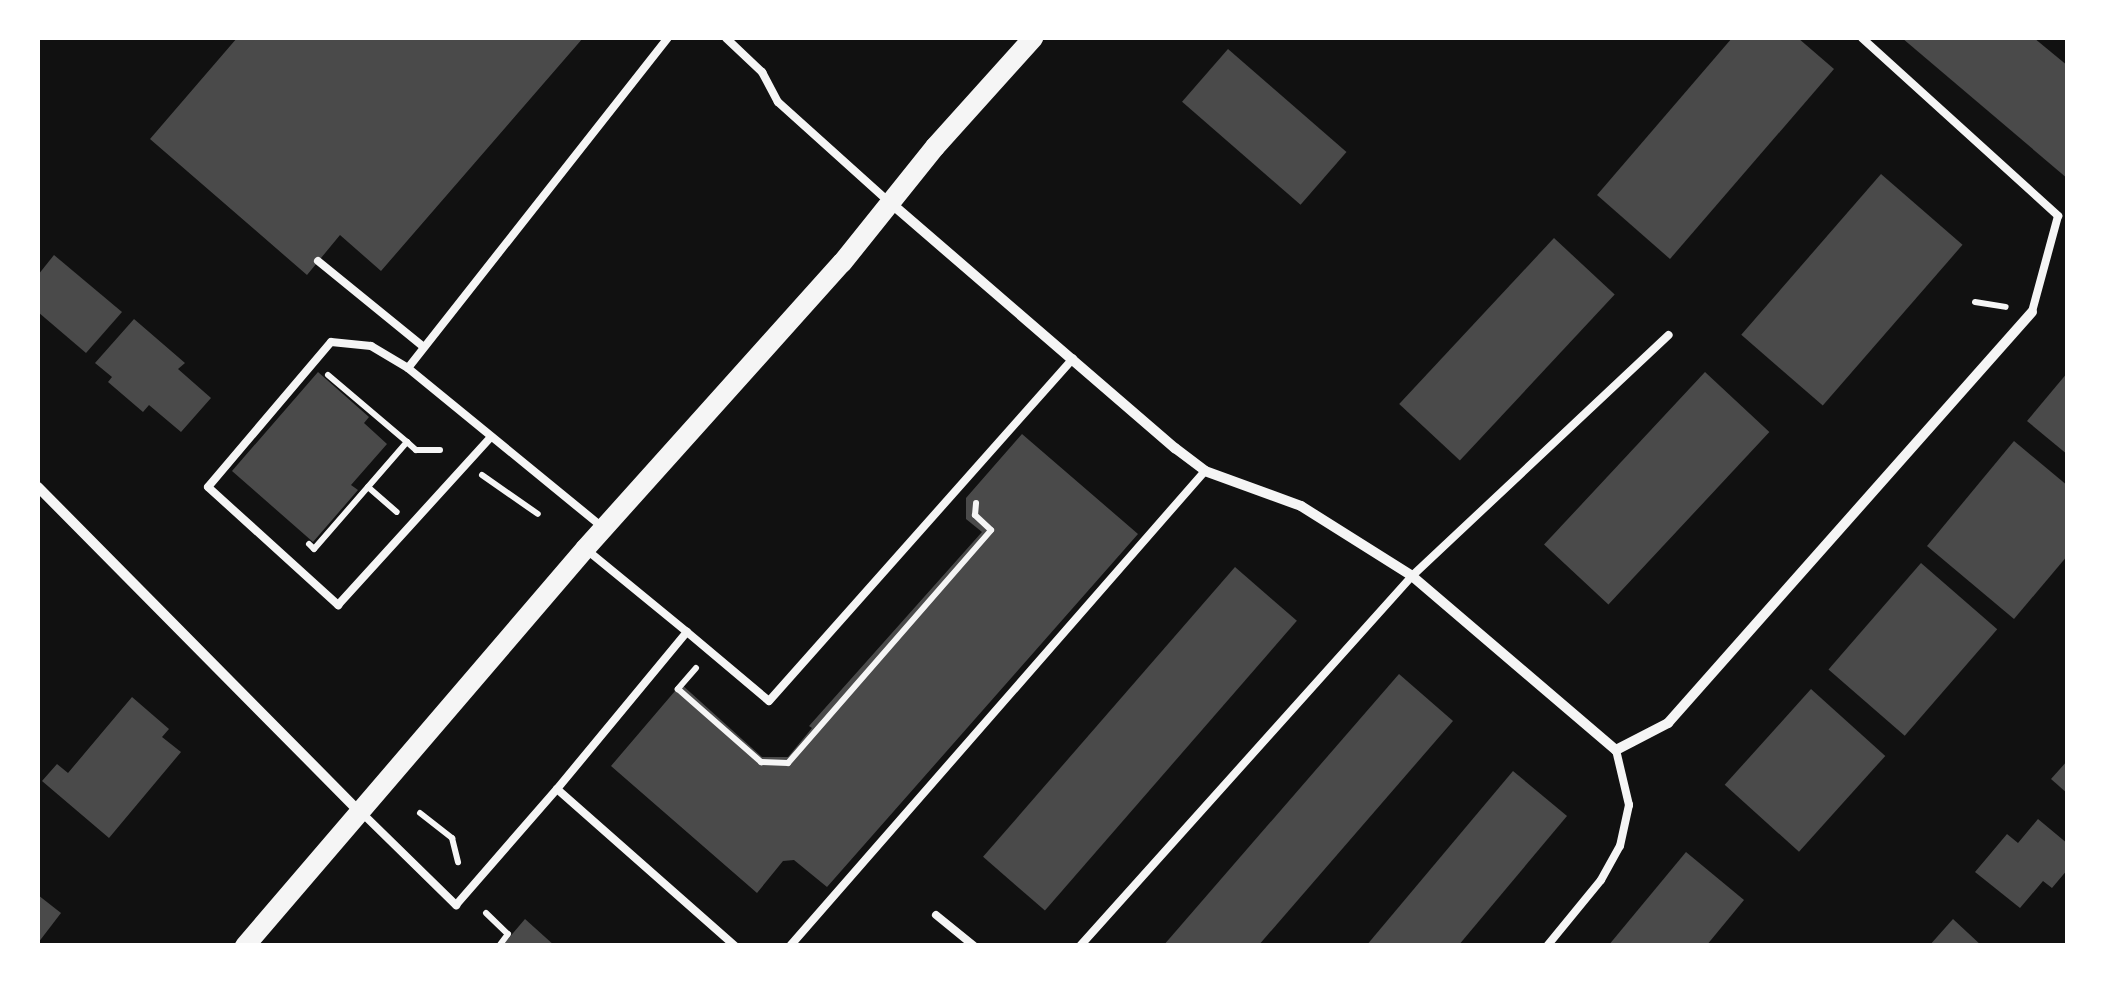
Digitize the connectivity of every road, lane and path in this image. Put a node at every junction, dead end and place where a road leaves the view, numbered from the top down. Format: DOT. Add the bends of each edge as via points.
graph roads {
  1 [pos="668,38"];
  2 [pos="726,38"];
  3 [pos="1033,38"];
  4 [pos="1862,38"];
  5 [pos="892,204"];
  6 [pos="318,261"];
  7 [pos="2032,312"];
  8 [pos="1669,335"];
  9 [pos="424,347"];
  10 [pos="1073,358"];
  11 [pos="408,368"];
  12 [pos="320,369"];
  13 [pos="491,437"];
  14 [pos="407,442"];
  15 [pos="440,450"];
  16 [pos="1205,471"];
  17 [pos="482,474"];
  18 [pos="38,487"];
  19 [pos="368,488"];
  20 [pos="397,512"];
  21 [pos="538,514"];
  22 [pos="603,528"];
  23 [pos="300,536"];
  24 [pos="585,549"];
  25 [pos="1412,576"];
  26 [pos="687,632"];
  27 [pos="1616,750"];
  28 [pos="557,789"];
  29 [pos="358,810"];
  30 [pos="420,814"];
  31 [pos="458,862"];
  32 [pos="486,914"];
  33 [pos="936,915"];
  34 [pos="245,946"];
  35 [pos="499,946"];
  36 [pos="735,946"];
  37 [pos="790,946"];
  38 [pos="974,946"];
  39 [pos="1080,946"];
  40 [pos="1547,946"];
  1 -- 9 [label="lane"];
  2 -- 5 [label="lane" via="762,72 778,102"];
  3 -- 5 [label="main road"];
  4 -- 7 [label="lane" via="2058,216"];
  5 -- 10 [label="street"];
  5 -- 22 [label="main road"];
  6 -- 9 [label="lane"];
  7 -- 27 [label="street" via="1668,723"];
  8 -- 25 [label="lane"];
  9 -- 11 [label="lane"];
  10 -- 16 [label="street"];
  10 -- 26 [label="lane" via="769,700"];
  11 -- 13 [label="lane"];
  11 -- 13 [label="lane" via="371,346 331,342 208,486 338,605"];
  12 -- 14 [label="path"];
  13 -- 22 [label="lane"];
  14 -- 15 [label="path" via="416,450"];
  14 -- 19 [label="path"];
  16 -- 25 [label="street" via="1302,506"];
  16 -- 37 [label="lane"];
  17 -- 21 [label="path"];
  18 -- 29 [label="street"];
  19 -- 20 [label="path"];
  19 -- 23 [label="path" via="314,549"];
  22 -- 24 [label="main road"];
  24 -- 26 [label="lane"];
  24 -- 29 [label="main road"];
  25 -- 27 [label="street"];
  25 -- 39 [label="lane"];
  26 -- 28 [label="lane"];
  27 -- 40 [label="lane" via="1629,805 1620,846"];
  28 -- 29 [label="lane" via="456,905"];
  28 -- 36 [label="lane"];
  29 -- 34 [label="main road"];
  30 -- 31 [label="path" via="452,838"];
  32 -- 35 [label="path" via="508,934"];
  33 -- 38 [label="lane"];
}
